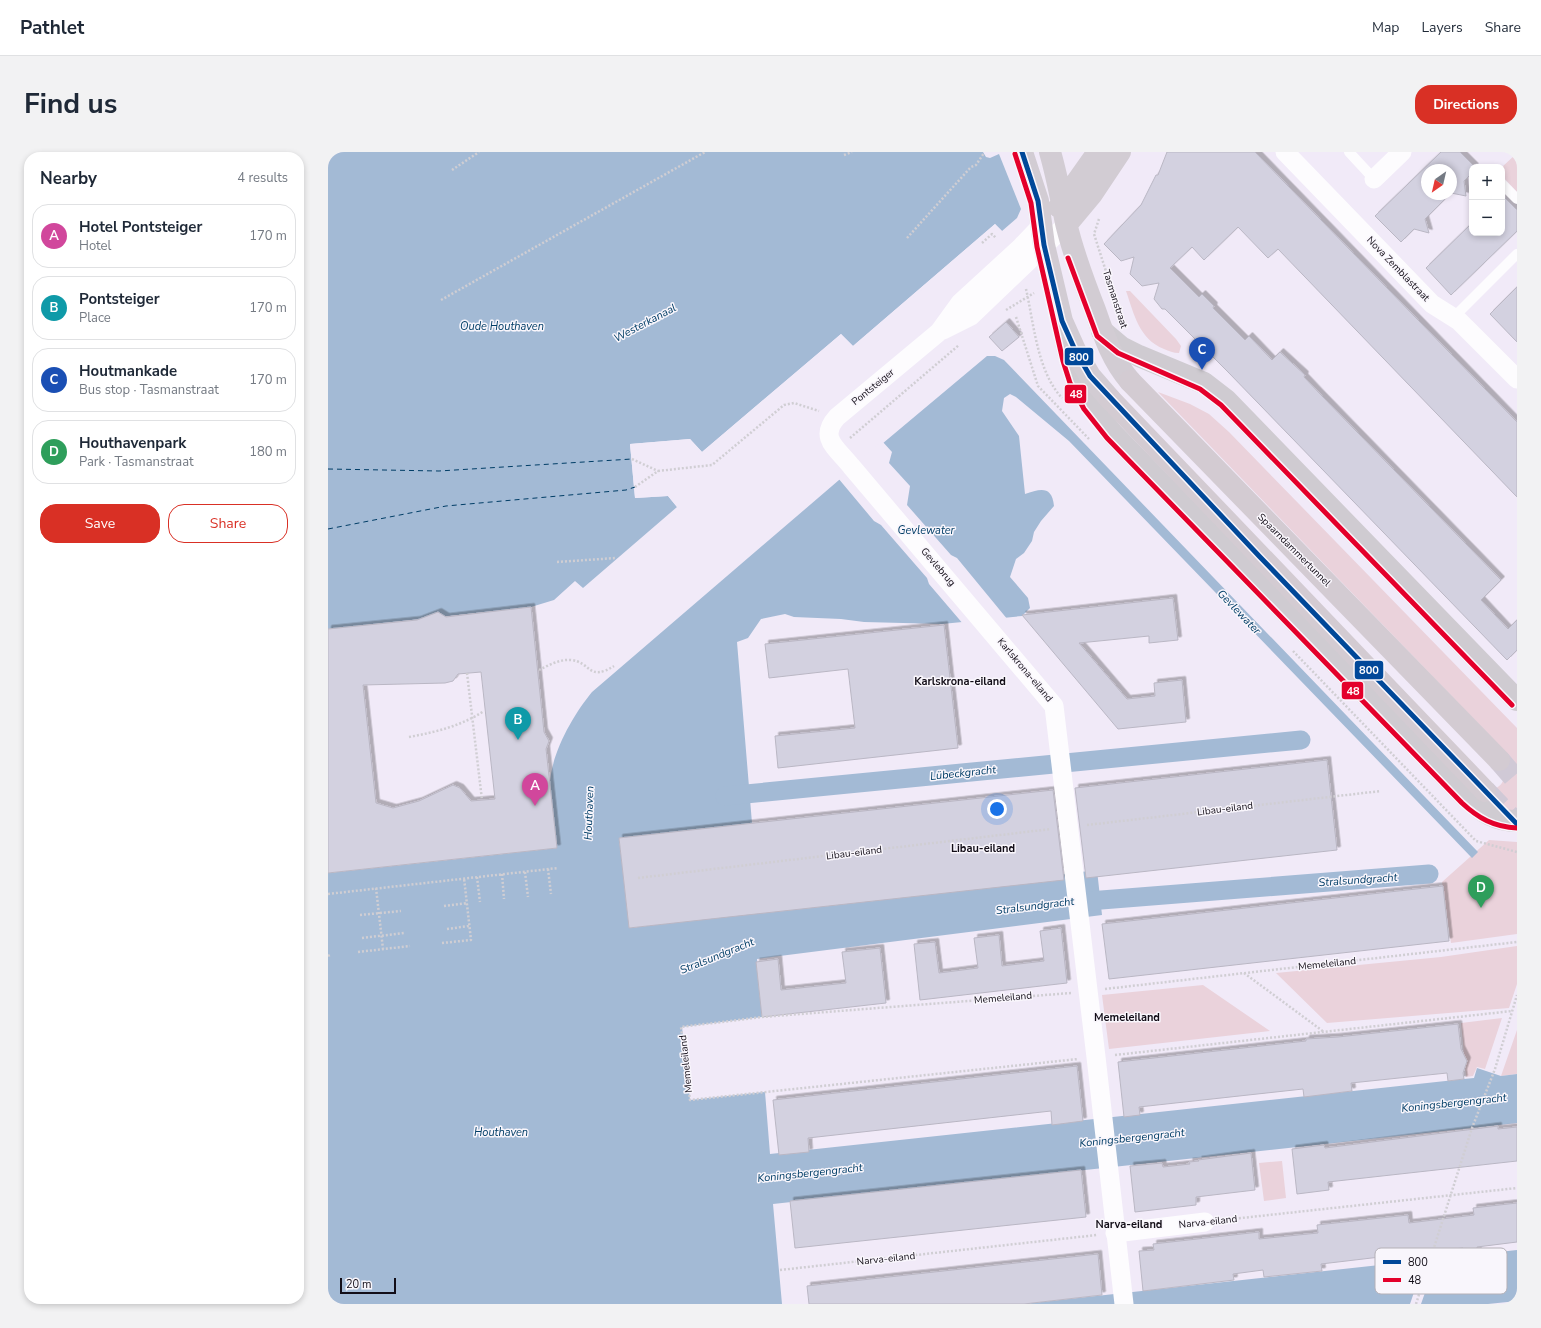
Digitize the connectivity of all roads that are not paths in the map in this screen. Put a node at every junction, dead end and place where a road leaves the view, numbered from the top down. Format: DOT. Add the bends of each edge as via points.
graph roads {
  1 [pos="1022,152"];
  2 [pos="1031,152"];
  3 [pos="1050,152"];
  4 [pos="1098,152"];
  5 [pos="1120,152"];
  6 [pos="1285,152"];
  7 [pos="1349,152"];
  8 [pos="1402,152"];
  9 [pos="1374,179"];
  10 [pos="1505,187"];
  11 [pos="1517,199"];
  12 [pos="1065,200"];
  13 [pos="1097,203"];
  14 [pos="1043,236"];
  15 [pos="1517,254"];
  16 [pos="1454,317"];
  17 [pos="1062,321"];
  18 [pos="1102,331"];
  19 [pos="1517,379"];
  20 [pos="1130,381"];
  21 [pos="1110,399"];
  22 [pos="851,466"];
  23 [pos="993,632"];
  24 [pos="1514,690"];
  25 [pos="1499,760"];
  26 [pos="1485,791"];
  27 [pos="1517,821"];
  28 [pos="1205,1222"];
  29 [pos="1116,1233"];
  30 [pos="1123,1295"];
  1 -- 14 [label="main road" via="1034,188"];
  2 -- 12 [label="main road"];
  3 -- 12 [label="main road"];
  4 -- 12 [label="main road"];
  5 -- 13 [label="main road"];
  6 -- 16 [label="street, Nova Zemblastraat" via="1432,304"];
  7 -- 9 [label="lane"];
  8 -- 9 [label="street"];
  10 -- 11 [label="lane"];
  12 -- 13 [label="main road"];
  12 -- 13 [label="main road"];
  12 -- 14 [label="main road"];
  12 -- 18 [label="main road" via="1076,258"];
  14 -- 17 [label="main road"];
  14 -- 22 [label="street, Pontsteiger" via="1020,248 960,303 939,332 830,425 830,441"];
  15 -- 16 [label="lane"];
  16 -- 19 [label="street, Nova Zemblastraat"];
  17 -- 21 [label="main road" via="1090,376"];
  17 -- 27 [label="street" via="1077,381 1090,405 1112,433 1467,798 1482,812 1507,821"];
  18 -- 20 [label="main road, Spaarndammertunnel" via="1116,363"];
  18 -- 24 [label="street, Tasmanstraat" via="1121,347 1204,383 1226,400"];
  20 -- 25 [label="highway, Spaarndammertunnel"];
  21 -- 26 [label="highway"];
  22 -- 23 [label="street, Gevlebrug"];
  23 -- 29 [label="street, Karlskrona-eiland" via="1054,706"];
  28 -- 29 [label="street, Narva-eiland"];
  29 -- 30 [label="street"];
}
